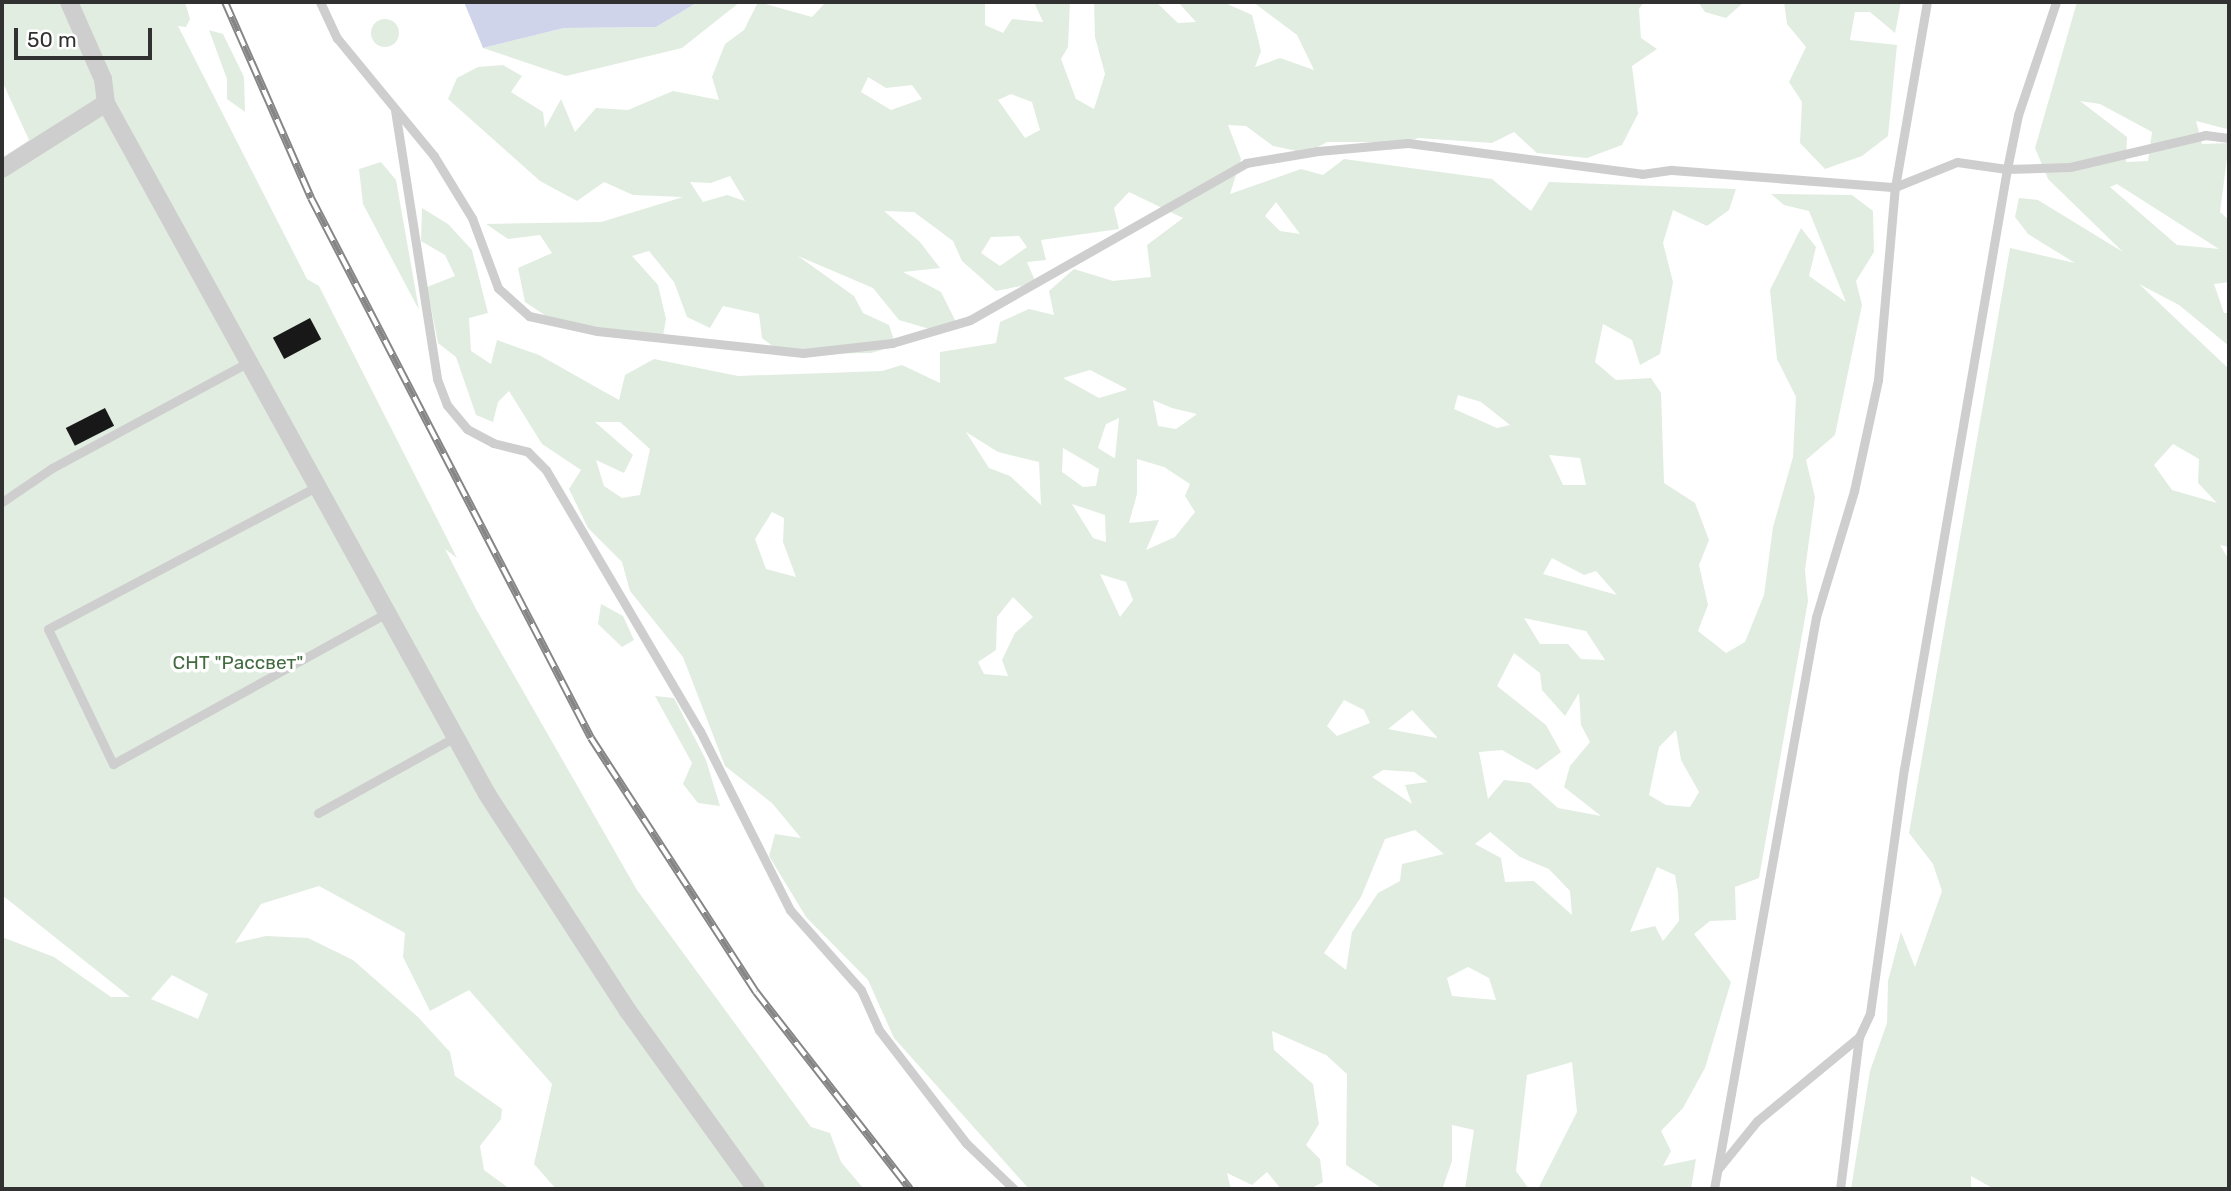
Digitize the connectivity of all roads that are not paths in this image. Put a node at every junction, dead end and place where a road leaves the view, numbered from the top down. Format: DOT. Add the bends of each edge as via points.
graph roads {
  1 [pos="69,2"];
  2 [pos="320,2"];
  3 [pos="1927,2"];
  4 [pos="2056,2"];
  5 [pos="106,103"];
  6 [pos="395,110"];
  7 [pos="2229,138"];
  8 [pos="2,169"];
  9 [pos="2007,169"];
  10 [pos="1895,187"];
  11 [pos="250,362"];
  12 [pos="316,487"];
  13 [pos="2,502"];
  14 [pos="386,613"];
  15 [pos="455,737"];
  16 [pos="318,813"];
  17 [pos="1859,1037"];
  18 [pos="1716,1170"];
  19 [pos="756,1189"];
  20 [pos="1014,1189"];
  21 [pos="1714,1189"];
  22 [pos="1840,1189"];
  1 -- 5 [label="street" via="103,79"];
  2 -- 6 [label="lane" via="337,38"];
  3 -- 10 [label="lane"];
  4 -- 9 [label="lane" via="2018,115"];
  5 -- 8 [label="street"];
  5 -- 11 [label="street"];
  6 -- 10 [label="lane" via="434,156 472,218 498,288 529,316 597,331 803,353 892,343 970,320 1246,163 1318,151 1408,142 1642,174 1672,170"];
  6 -- 20 [label="lane" via="437,379 447,405 467,429 493,443 528,452 546,470 700,731 790,910 861,990 879,1030 966,1143"];
  7 -- 9 [label="lane" via="2205,135 2070,167"];
  9 -- 10 [label="lane" via="1957,162"];
  9 -- 17 [label="lane" via="1904,769 1870,1013"];
  10 -- 18 [label="lane" via="1878,380 1854,491 1816,617"];
  11 -- 12 [label="street"];
  11 -- 13 [label="lane" via="52,468"];
  12 -- 14 [label="street"];
  12 -- 14 [label="lane" via="48,629 113,764"];
  14 -- 15 [label="street"];
  15 -- 16 [label="lane"];
  15 -- 19 [label="street" via="628,1011"];
  17 -- 18 [label="lane" via="1757,1121"];
  17 -- 22 [label="lane"];
  18 -- 21 [label="lane"];
}
